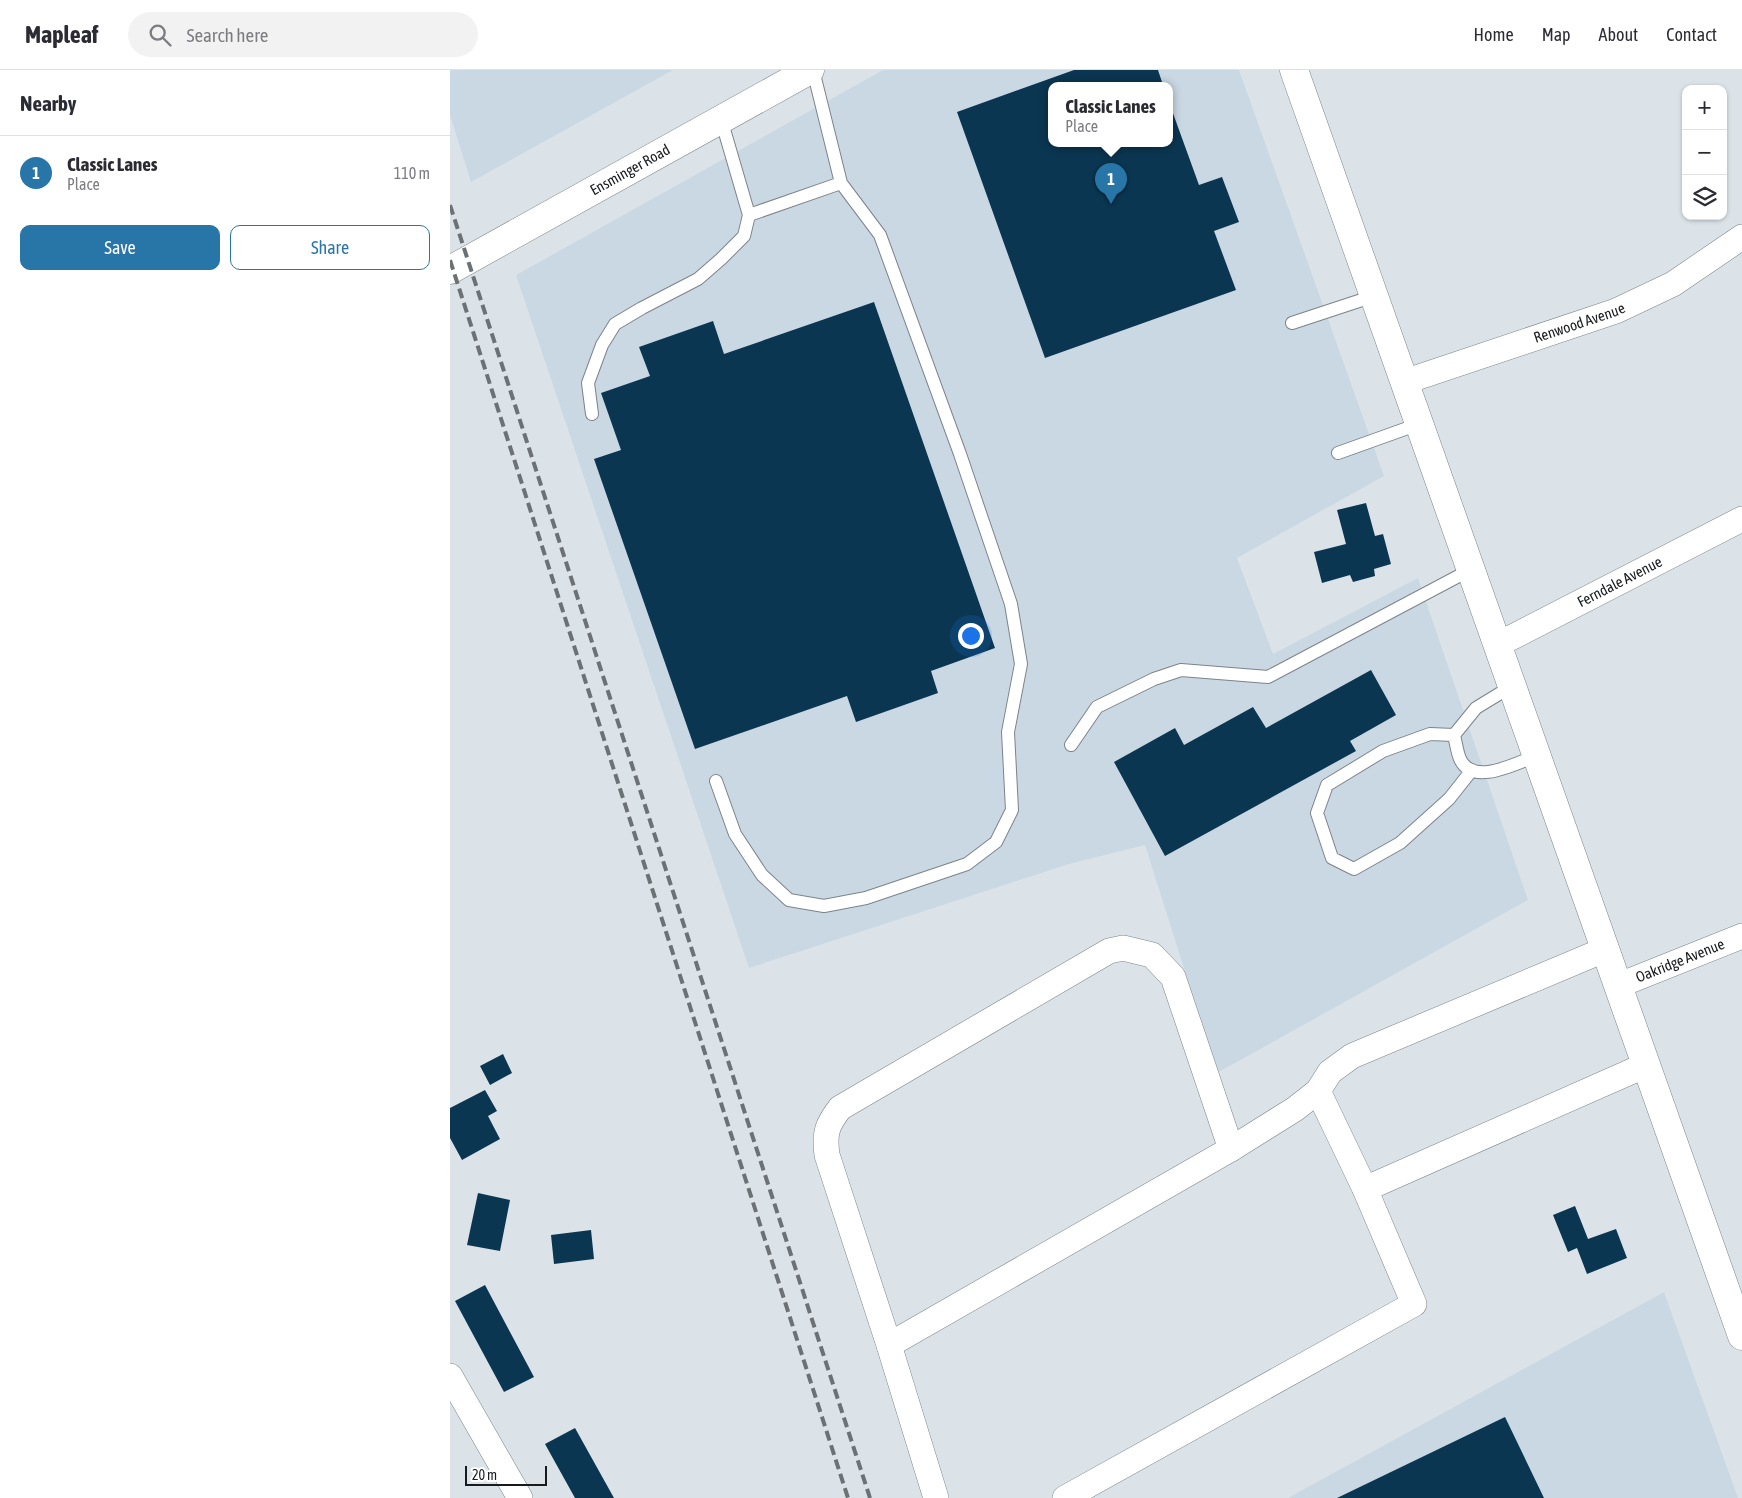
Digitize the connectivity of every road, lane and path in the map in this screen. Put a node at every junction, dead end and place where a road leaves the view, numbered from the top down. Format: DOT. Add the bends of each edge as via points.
graph roads {
  1 [pos="811,70"];
  2 [pos="1294,70"];
  3 [pos="721,119"];
  4 [pos="841,183"];
  5 [pos="749,215"];
  6 [pos="1742,237"];
  7 [pos="450,270"];
  8 [pos="1374,296"];
  9 [pos="1292,323"];
  10 [pos="1404,382"];
  11 [pos="592,414"];
  12 [pos="1419,424"];
  13 [pos="1338,453"];
  14 [pos="1742,519"];
  15 [pos="1470,570"];
  16 [pos="1497,645"];
  17 [pos="1512,686"];
  18 [pos="1454,735"];
  19 [pos="1071,745"];
  20 [pos="1536,756"];
  21 [pos="1472,770"];
  22 [pos="716,781"];
  23 [pos="1742,936"];
  24 [pos="1604,950"];
  25 [pos="1617,986"];
  26 [pos="1646,1065"];
  27 [pos="1318,1091"];
  28 [pos="1231,1149"];
  29 [pos="1365,1189"];
  30 [pos="1742,1336"];
  31 [pos="889,1345"];
  32 [pos="450,1376"];
  33 [pos="520,1498"];
  34 [pos="936,1498"];
  35 [pos="1065,1498"];
  1 -- 3 [label="main road, Ensminger Road"];
  1 -- 4 [label="lane"];
  2 -- 8 [label="main road"];
  3 -- 5 [label="lane"];
  3 -- 7 [label="main road, Ensminger Road"];
  4 -- 5 [label="lane"];
  4 -- 22 [label="lane" via="880,235 1011,604 1021,664 1008,732 1012,810 996,842 967,864 866,898 824,906 789,900 762,875 735,834"];
  5 -- 11 [label="lane" via="744,236 698,278 615,324 602,344 588,383"];
  6 -- 10 [label="street, Renwood Avenue" via="1673,284 1616,311"];
  8 -- 9 [label="lane"];
  8 -- 10 [label="main road"];
  10 -- 12 [label="main road"];
  12 -- 13 [label="lane"];
  12 -- 15 [label="main road"];
  14 -- 16 [label="street, Ferndale Avenue"];
  15 -- 16 [label="main road"];
  15 -- 19 [label="lane" via="1268,677 1181,670 1154,679 1097,707"];
  16 -- 17 [label="main road"];
  17 -- 18 [label="lane" via="1476,708"];
  17 -- 20 [label="main road"];
  18 -- 21 [label="lane" via="1461,760"];
  18 -- 21 [label="lane" via="1430,734 1384,751 1327,785 1317,813 1332,858 1354,869 1400,843 1449,800"];
  20 -- 21 [label="lane" via="1488,773"];
  20 -- 24 [label="main road"];
  23 -- 25 [label="street, Oakridge Avenue"];
  24 -- 25 [label="main road"];
  24 -- 27 [label="street" via="1352,1056 1330,1072"];
  25 -- 26 [label="main road"];
  26 -- 29 [label="street"];
  26 -- 30 [label="main road"];
  27 -- 28 [label="street"];
  27 -- 29 [label="street"];
  28 -- 31 [label="street"];
  28 -- 31 [label="street" via="1174,977 1152,954 1123,948 1109,951 840,1108 830,1122 826,1131 827,1155"];
  29 -- 35 [label="street" via="1414,1304"];
  31 -- 34 [label="street"];
  32 -- 33 [label="street"];
}
